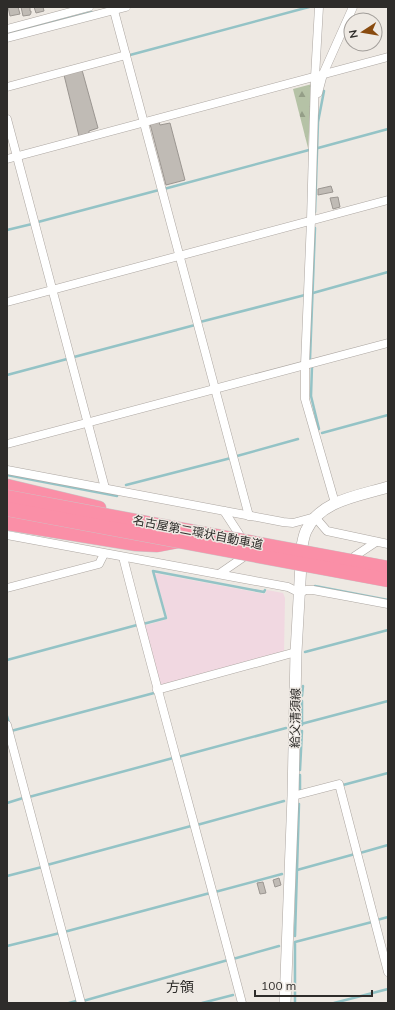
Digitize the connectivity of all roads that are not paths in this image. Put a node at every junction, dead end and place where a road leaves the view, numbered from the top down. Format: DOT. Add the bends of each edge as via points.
graph roads {
  1 [pos="89,7"];
  2 [pos="126,7"];
  3 [pos="319,7"];
  4 [pos="353,7"];
  5 [pos="113,9"];
  6 [pos="7,29"];
  7 [pos="7,38"];
  8 [pos="126,56"];
  9 [pos="388,57"];
  10 [pos="319,76"];
  11 [pos="7,87"];
  12 [pos="7,119"];
  13 [pos="144,122"];
  14 [pos="17,156"];
  15 [pos="7,159"];
  16 [pos="388,200"];
  17 [pos="311,220"];
  18 [pos="179,256"];
  19 [pos="52,290"];
  20 [pos="7,302"];
  21 [pos="388,343"];
  22 [pos="305,365"];
  23 [pos="215,389"];
  24 [pos="87,423"];
  25 [pos="7,444"];
  26 [pos="7,470"];
  27 [pos="7,486"];
  28 [pos="388,487"];
  29 [pos="105,488"];
  30 [pos="7,497"];
  31 [pos="335,503"];
  32 [pos="99,508"];
  33 [pos="7,510"];
  34 [pos="224,511"];
  35 [pos="248,516"];
  36 [pos="315,517"];
  37 [pos="7,523"];
  38 [pos="211,529"];
  39 [pos="239,534"];
  40 [pos="7,535"];
  41 [pos="269,540"];
  42 [pos="376,542"];
  43 [pos="388,544"];
  44 [pos="104,554"];
  45 [pos="355,556"];
  46 [pos="124,557"];
  47 [pos="370,559"];
  48 [pos="388,568"];
  49 [pos="219,574"];
  50 [pos="388,580"];
  51 [pos="388,586"];
  52 [pos="7,588"];
  53 [pos="300,593"];
  54 [pos="388,604"];
  55 [pos="296,652"];
  56 [pos="157,690"];
  57 [pos="7,725"];
  58 [pos="293,796"];
  59 [pos="388,972"];
  60 [pos="81,1003"];
  61 [pos="242,1003"];
  62 [pos="285,1003"];
  1 -- 6 [label="street"];
  2 -- 5 [label="street"];
  3 -- 10 [label="street"];
  4 -- 10 [label="street"];
  5 -- 7 [label="street"];
  5 -- 8 [label="street"];
  8 -- 11 [label="street"];
  8 -- 13 [label="street"];
  9 -- 10 [label="street"];
  10 -- 13 [label="street"];
  10 -- 17 [label="street" via="314,105"];
  12 -- 14 [label="street"];
  13 -- 14 [label="street"];
  13 -- 18 [label="street"];
  14 -- 15 [label="street"];
  14 -- 19 [label="street"];
  16 -- 17 [label="street"];
  17 -- 18 [label="street"];
  17 -- 22 [label="street"];
  18 -- 19 [label="street"];
  18 -- 23 [label="street"];
  19 -- 20 [label="street"];
  19 -- 24 [label="street"];
  21 -- 22 [label="street"];
  22 -- 23 [label="street"];
  22 -- 31 [label="street" via="305,399"];
  23 -- 24 [label="street"];
  23 -- 35 [label="street"];
  24 -- 25 [label="street"];
  24 -- 29 [label="street"];
  26 -- 29 [label="street"];
  27 -- 32 [label="highway"];
  28 -- 31 [label="main road, 給父清須線"];
  29 -- 34 [label="street"];
  30 -- 48 [label="highway, 名古屋第二環状自動車道, bridge"];
  31 -- 36 [label="main road, 給父清須線"];
  33 -- 50 [label="highway, 名古屋第二環状自動車道, bridge"];
  34 -- 35 [label="street"];
  34 -- 39 [label="street"];
  35 -- 36 [label="street" via="293,523"];
  36 -- 42 [label="street" via="327,531"];
  36 -- 53 [label="main road, 給父清須線" via="305,532 302,546"];
  37 -- 38 [label="highway" via="122,543 149,545 173,542"];
  40 -- 44 [label="street"];
  41 -- 49 [label="street"];
  42 -- 43 [label="street"];
  42 -- 45 [label="street"];
  44 -- 46 [label="street"];
  44 -- 52 [label="street" via="99,564"];
  46 -- 49 [label="street"];
  46 -- 56 [label="street"];
  47 -- 51 [label="street"];
  49 -- 53 [label="street" via="288,587"];
  53 -- 54 [label="street" via="313,590"];
  53 -- 55 [label="main road, 給父清須線"];
  55 -- 56 [label="street"];
  55 -- 58 [label="main road, 給父清須線"];
  56 -- 61 [label="street"];
  57 -- 60 [label="street"];
  58 -- 59 [label="street" via="339,784"];
  58 -- 62 [label="main road, 給父清須線"];
}
